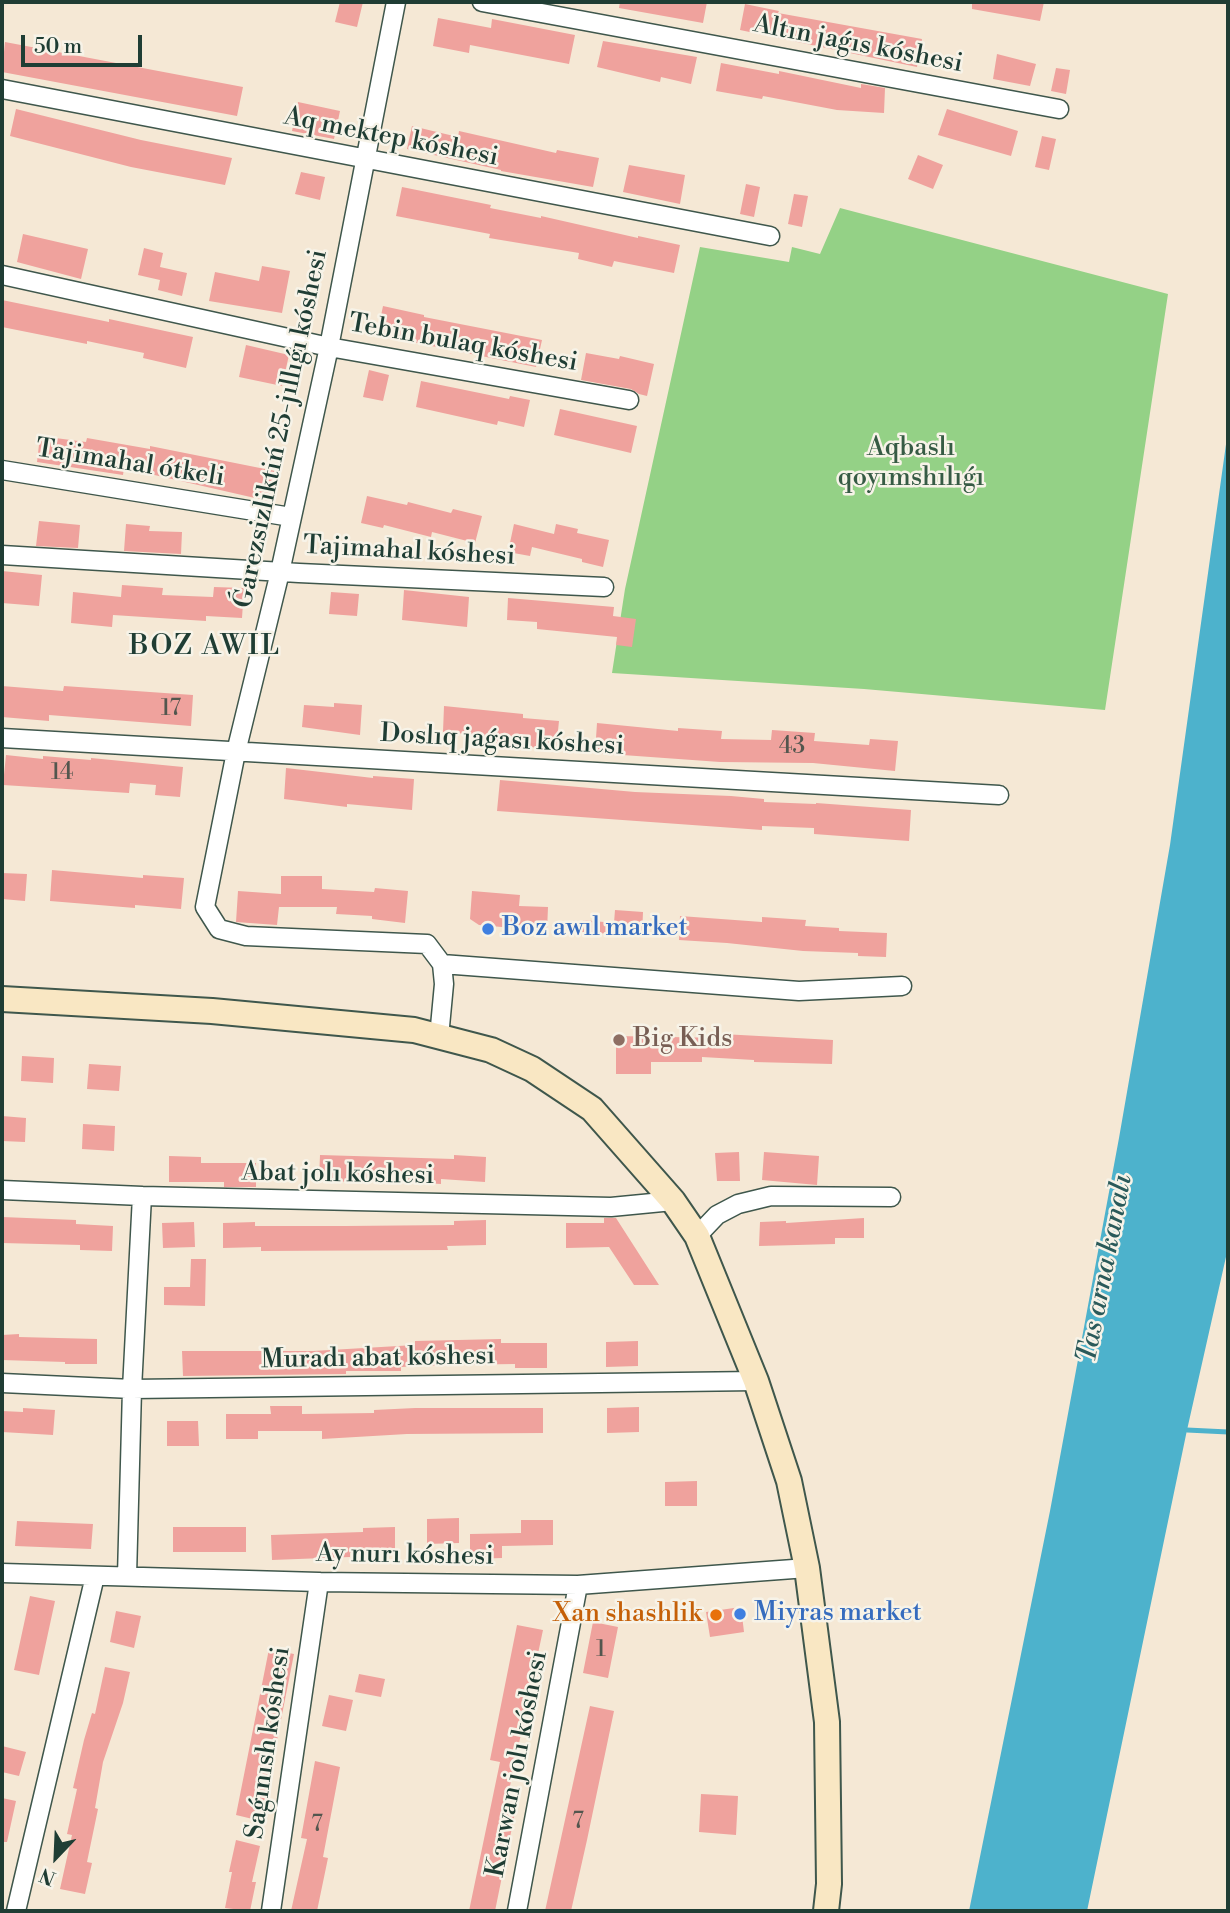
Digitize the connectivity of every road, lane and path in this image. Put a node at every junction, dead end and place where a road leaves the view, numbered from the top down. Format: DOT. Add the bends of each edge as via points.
graph roads {
  1 [pos="396,2"];
  2 [pos="482,2"];
  3 [pos="2,89"];
  4 [pos="1059,109"];
  5 [pos="365,159"];
  6 [pos="770,236"];
  7 [pos="2,275"];
  8 [pos="330,347"];
  9 [pos="629,400"];
  10 [pos="2,470"];
  11 [pos="291,517"];
  12 [pos="2,555"];
  13 [pos="280,572"];
  14 [pos="604,587"];
  15 [pos="2,738"];
  16 [pos="236,752"];
  17 [pos="999,795"];
  18 [pos="442,964"];
  19 [pos="902,986"];
  20 [pos="2,999"];
  21 [pos="439,1037"];
  22 [pos="2,1190"];
  23 [pos="142,1196"];
  24 [pos="891,1197"];
  25 [pos="673,1201"];
  26 [pos="697,1236"];
  27 [pos="756,1381"];
  28 [pos="2,1382"];
  29 [pos="132,1388"];
  30 [pos="807,1568"];
  31 [pos="2,1573"];
  32 [pos="94,1576"];
  33 [pos="127,1576"];
  34 [pos="319,1582"];
  35 [pos="578,1585"];
  36 [pos="16,1911"];
  37 [pos="271,1911"];
  38 [pos="517,1911"];
  39 [pos="827,1911"];
  1 -- 5 [label="street, Ǵarezsizliktiń 25-jıllıǵı kóshesi"];
  2 -- 4 [label="street, Altın jaǵıs kóshesi"];
  3 -- 5 [label="street, Aq mektep kóshesi"];
  5 -- 6 [label="street, Aq mektep kóshesi"];
  5 -- 8 [label="street, Ǵarezsizliktiń 25-jıllıǵı kóshesi"];
  7 -- 8 [label="street, Tebin bulaq kóshesi"];
  8 -- 9 [label="street, Tebin bulaq kóshesi"];
  8 -- 11 [label="street, Ǵarezsizliktiń 25-jıllıǵı kóshesi"];
  10 -- 11 [label="street, Tajimahal ótkeli"];
  11 -- 13 [label="street, Ǵarezsizliktiń 25-jıllıǵı kóshesi"];
  12 -- 13 [label="street, Tajimahal kóshesi"];
  13 -- 14 [label="street, Tajimahal kóshesi"];
  13 -- 16 [label="street, Ǵarezsizliktiń 25-jıllıǵı kóshesi"];
  15 -- 16 [label="street, Doslıq jaǵası kóshesi"];
  16 -- 17 [label="street, Doslıq jaǵası kóshesi"];
  16 -- 18 [label="street, Ǵarezsizliktiń 25-jıllıǵı kóshesi" via="205,907 219,929 246,936 427,944"];
  18 -- 19 [label="street" via="799,991"];
  18 -- 21 [label="street"];
  20 -- 21 [label="main road" via="212,1011"];
  21 -- 25 [label="main road" via="491,1050 532,1069 592,1110"];
  22 -- 23 [label="street, Abat jolı kóshesi"];
  23 -- 25 [label="street, Abat jolı kóshesi" via="611,1208"];
  23 -- 29 [label="street"];
  24 -- 26 [label="street" via="771,1196 717,1215"];
  25 -- 26 [label="main road"];
  26 -- 27 [label="main road"];
  27 -- 29 [label="street, Muradı abat kóshesi"];
  27 -- 30 [label="main road" via="789,1481"];
  28 -- 29 [label="street, Muradı abat kóshesi"];
  29 -- 33 [label="street"];
  30 -- 35 [label="street, Ay nurı kóshesi"];
  30 -- 39 [label="main road" via="827,1722"];
  31 -- 32 [label="street, Ay nurı kóshesi"];
  32 -- 33 [label="street, Ay nurı kóshesi"];
  32 -- 36 [label="street"];
  33 -- 34 [label="street, Ay nurı kóshesi"];
  34 -- 35 [label="street, Ay nurı kóshesi"];
  34 -- 37 [label="street, Saǵınısh kóshesi"];
  35 -- 38 [label="street, Karwan jolı kóshesi"];
}
